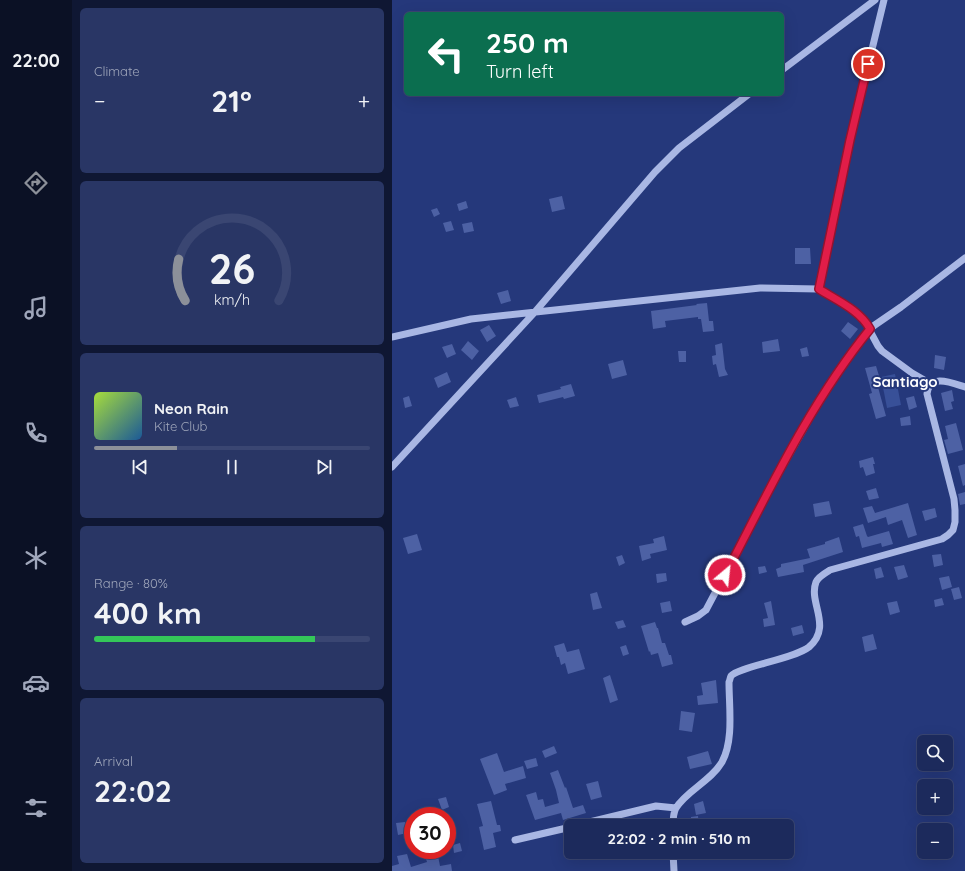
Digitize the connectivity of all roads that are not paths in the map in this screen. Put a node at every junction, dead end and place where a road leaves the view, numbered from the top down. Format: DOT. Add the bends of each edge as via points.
graph roads {
  1 [pos="875,0"];
  2 [pos="884,0"];
  3 [pos="784,68"];
  4 [pos="746,96"];
  5 [pos="965,258"];
  6 [pos="819,289"];
  7 [pos="534,313"];
  8 [pos="870,329"];
  9 [pos="392,337"];
  10 [pos="931,384"];
  11 [pos="965,387"];
  12 [pos="392,467"];
  13 [pos="685,622"];
  14 [pos="676,808"];
  15 [pos="601,819"];
  16 [pos="673,819"];
  17 [pos="564,828"];
  18 [pos="515,840"];
  19 [pos="673,859"];
  20 [pos="674,871"];
  1 -- 3 [label="street"];
  2 -- 6 [label="street" via="850,140"];
  4 -- 7 [label="street" via="679,148 655,172"];
  5 -- 8 [label="street"];
  6 -- 7 [label="street" via="760,288"];
  6 -- 8 [label="street" via="852,310"];
  7 -- 9 [label="street" via="471,319"];
  7 -- 12 [label="street"];
  8 -- 10 [label="street" via="882,350"];
  8 -- 13 [label="street" via="825,391 706,610"];
  10 -- 11 [label="street" via="944,381"];
  10 -- 14 [label="street" via="927,394 954,499 953,530 942,539 830,570 819,579 815,588 820,624 816,637 804,650 731,676 728,748 715,772"];
  14 -- 15 [label="street" via="656,806"];
  14 -- 16 [label="street"];
  17 -- 18 [label="street"];
  19 -- 20 [label="street"];
}
